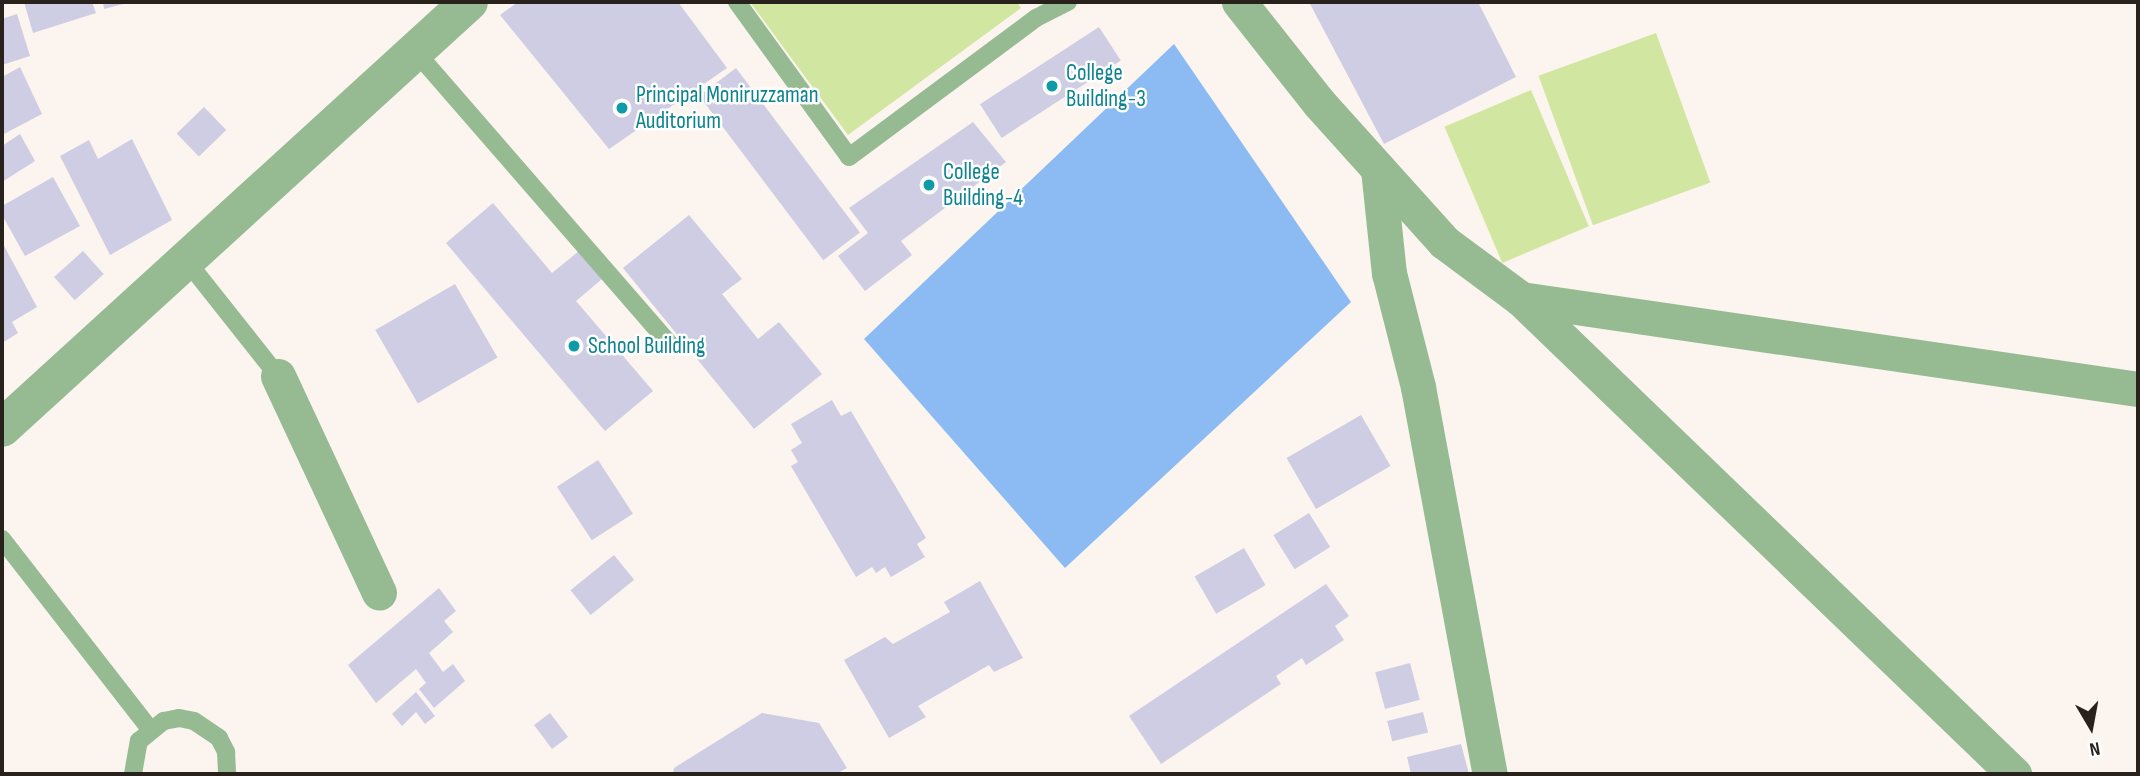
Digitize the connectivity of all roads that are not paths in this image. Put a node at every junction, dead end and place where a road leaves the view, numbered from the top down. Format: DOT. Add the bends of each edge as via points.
graph roads {
  1 [pos="469,2"];
  2 [pos="737,2"];
  3 [pos="1026,2"];
  4 [pos="1068,2"];
  5 [pos="1239,2"];
  6 [pos="1036,18"];
  7 [pos="415,51"];
  8 [pos="1378,169"];
  9 [pos="186,260"];
  10 [pos="1521,299"];
  11 [pos="670,344"];
  12 [pos="278,376"];
  13 [pos="2138,389"];
  14 [pos="2,428"];
  15 [pos="2,539"];
  16 [pos="379,593"];
  17 [pos="150,729"];
  18 [pos="132,774"];
  19 [pos="227,774"];
  20 [pos="1490,774"];
  21 [pos="2014,774"];
  1 -- 7 [label="street"];
  2 -- 6 [label="lane" via="849,158"];
  3 -- 6 [label="lane"];
  4 -- 6 [label="lane"];
  5 -- 8 [label="street"];
  7 -- 9 [label="street"];
  7 -- 11 [label="lane"];
  8 -- 10 [label="street" via="1444,242"];
  8 -- 20 [label="street" via="1389,272 1418,387"];
  9 -- 12 [label="lane"];
  9 -- 14 [label="street"];
  10 -- 13 [label="street"];
  10 -- 21 [label="street"];
  12 -- 16 [label="street"];
  15 -- 17 [label="lane"];
  17 -- 18 [label="lane" via="133,756"];
  17 -- 19 [label="lane" via="179,718 208,728 226,752"];
}
